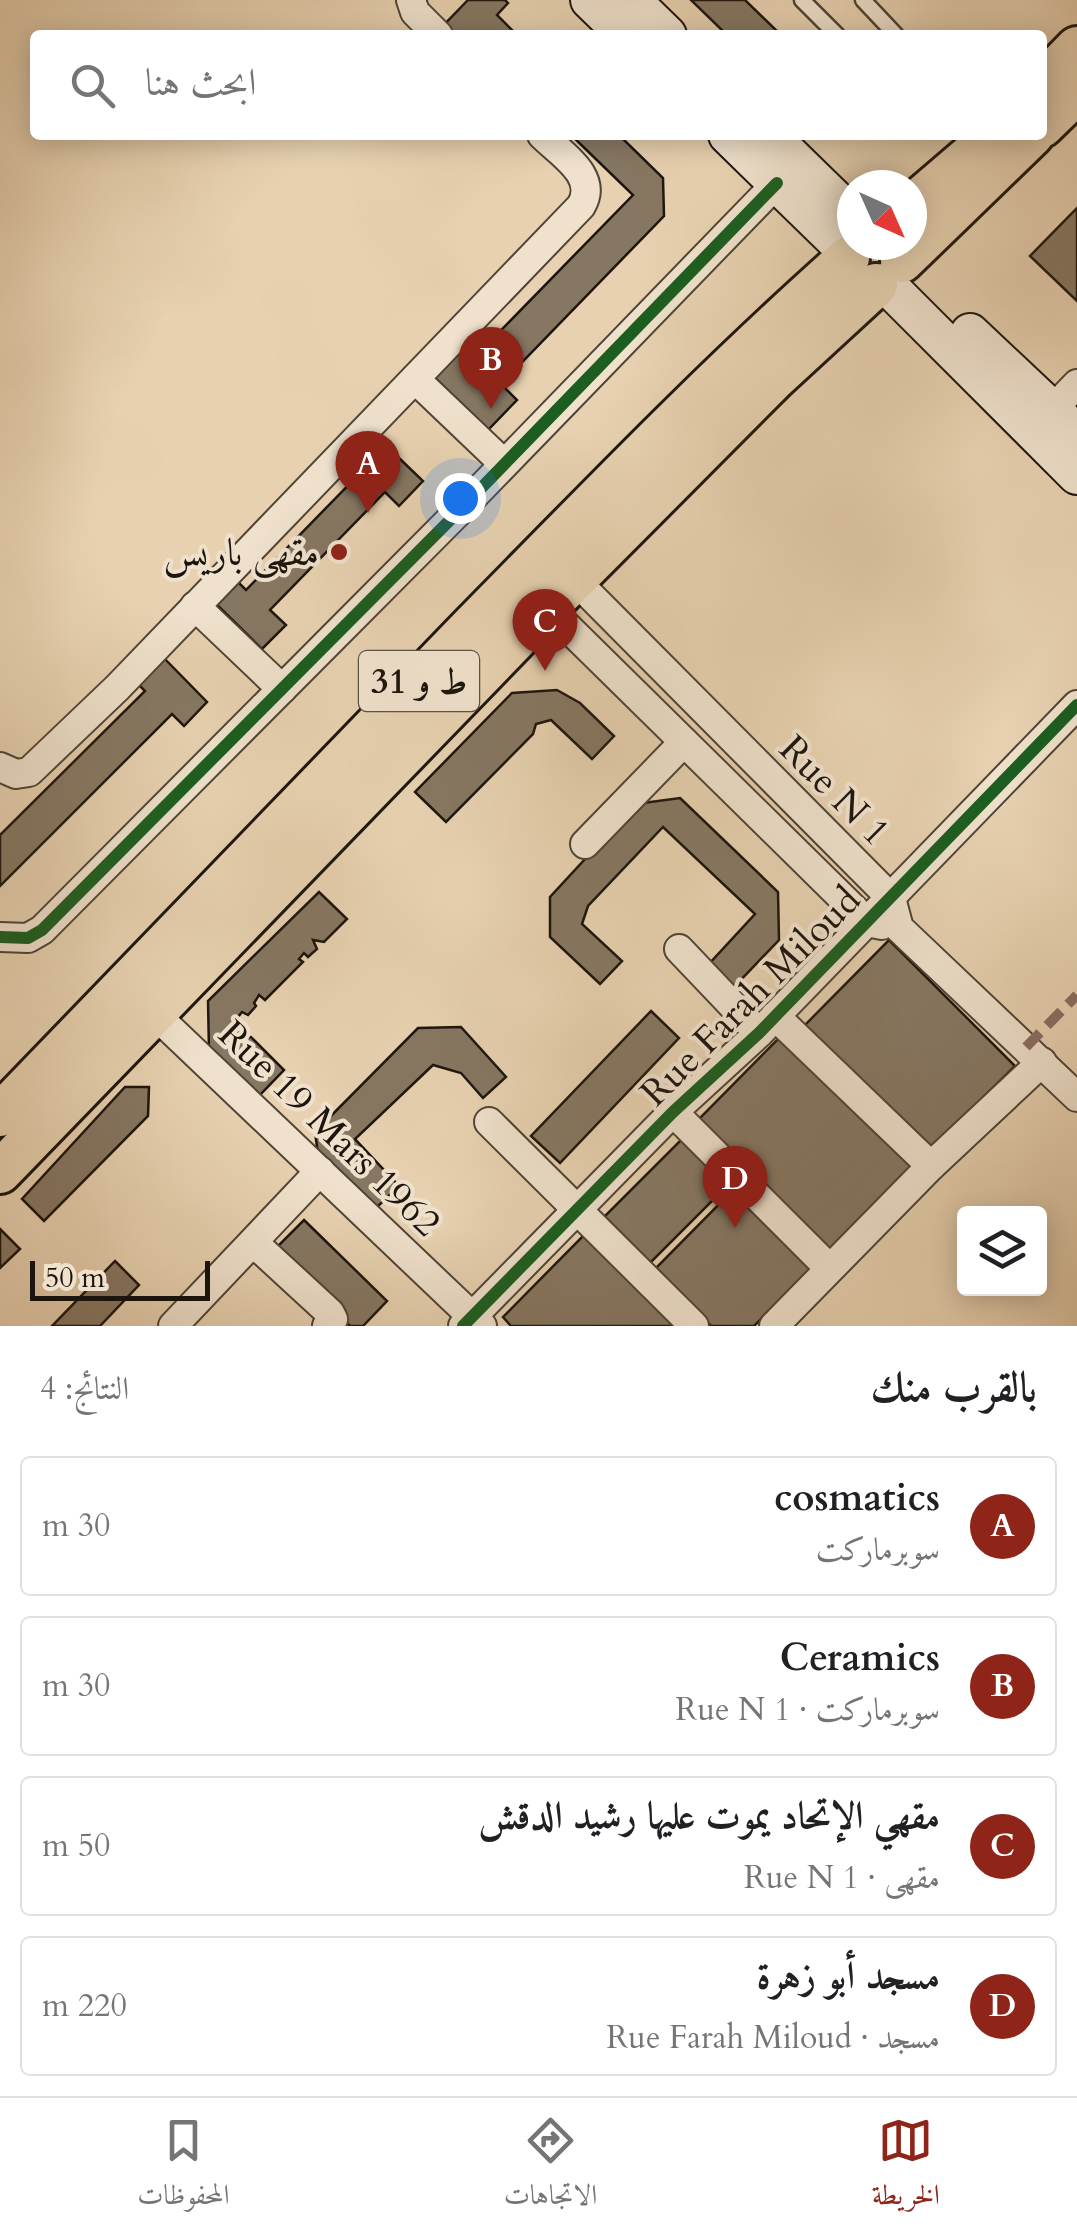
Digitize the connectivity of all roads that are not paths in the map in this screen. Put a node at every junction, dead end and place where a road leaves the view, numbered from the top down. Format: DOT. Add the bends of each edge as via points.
graph roads {
  1 [pos="411,0"];
  2 [pos="590,0"];
  3 [pos="632,0"];
  4 [pos="802,0"];
  5 [pos="862,0"];
  6 [pos="433,30"];
  7 [pos="621,30"];
  8 [pos="662,30"];
  9 [pos="832,30"];
  10 [pos="891,30"];
  11 [pos="1077,48"];
  12 [pos="1047,79"];
  13 [pos="1077,92"];
  14 [pos="1047,121"];
  15 [pos="547,140"];
  16 [pos="733,140"];
  17 [pos="773,140"];
  18 [pos="987,140"];
  19 [pos="1026,140"];
  20 [pos="777,183"];
  21 [pos="927,193"];
  22 [pos="837,214"];
  23 [pos="927,216"];
  24 [pos="837,229"];
  25 [pos="870,260"];
  26 [pos="872,260"];
  27 [pos="877,260"];
  28 [pos="878,260"];
  29 [pos="414,378"];
  30 [pos="1069,410"];
  31 [pos="504,464"];
  32 [pos="1077,475"];
  33 [pos="561,594"];
  34 [pos="195,606"];
  35 [pos="282,689"];
  36 [pos="1077,705"];
  37 [pos="684,742"];
  38 [pos="0,767"];
  39 [pos="585,844"];
  40 [pos="891,898"];
  41 [pos="867,922"];
  42 [pos="899,928"];
  43 [pos="0,937"];
  44 [pos="679,949"];
  45 [pos="139,999"];
  46 [pos="767,1024"];
  47 [pos="1042,1062"];
  48 [pos="1077,1097"];
  49 [pos="673,1112"];
  50 [pos="0,1115"];
  51 [pos="489,1122"];
  52 [pos="931,1166"];
  53 [pos="320,1171"];
  54 [pos="0,1172"];
  55 [pos="576,1210"];
  56 [pos="254,1243"];
  57 [pos="829,1268"];
  58 [pos="472,1323"];
  59 [pos="173,1326"];
  60 [pos="328,1326"];
  61 [pos="694,1326"];
  62 [pos="774,1326"];
  1 -- 6 [label="street"];
  2 -- 7 [label="main road"];
  3 -- 8 [label="main road"];
  4 -- 9 [label="lane"];
  5 -- 10 [label="lane"];
  11 -- 12 [label="main road"];
  13 -- 14 [label="main road"];
  15 -- 29 [label="street" via="585,178 585,200"];
  16 -- 20 [label="main road"];
  17 -- 22 [label="main road"];
  18 -- 21 [label="main road"];
  19 -- 23 [label="main road"];
  20 -- 24 [label="main road"];
  20 -- 31 [label="street"];
  25 -- 45 [label="main road, ط و 31" via="751,344 665,428"];
  26 -- 33 [label="main road" via="774,378"];
  27 -- 32 [label="main road"];
  28 -- 30 [label="main road"];
  29 -- 31 [label="street"];
  29 -- 34 [label="street"];
  31 -- 35 [label="street"];
  33 -- 37 [label="street"];
  33 -- 40 [label="street, Rue N 1"];
  33 -- 45 [label="main road"];
  34 -- 35 [label="street"];
  34 -- 38 [label="street" via="30,772"];
  35 -- 43 [label="street" via="42,930 28,938"];
  36 -- 40 [label="street, Rue Farah Miloud"];
  37 -- 39 [label="street"];
  37 -- 41 [label="street"];
  40 -- 41 [label="street, Rue Farah Miloud"];
  40 -- 42 [label="street, Rue N 1"];
  41 -- 42 [label="street"];
  41 -- 46 [label="street, Rue Farah Miloud"];
  42 -- 47 [label="street"];
  44 -- 46 [label="street"];
  45 -- 50 [label="main road, ط و 31"];
  45 -- 53 [label="street, Rue 19 Mars 1962"];
  45 -- 54 [label="main road"];
  46 -- 49 [label="street, Rue Farah Miloud"];
  46 -- 52 [label="street"];
  47 -- 48 [label="street"];
  47 -- 52 [label="street"];
  49 -- 55 [label="street, Rue Farah Miloud"];
  49 -- 57 [label="street"];
  51 -- 55 [label="street"];
  52 -- 57 [label="street"];
  53 -- 56 [label="street"];
  53 -- 58 [label="street, Rue 19 Mars 1962"];
  55 -- 58 [label="street, Rue Farah Miloud"];
  55 -- 61 [label="street"];
  56 -- 59 [label="street"];
  56 -- 60 [label="street" via="330,1313"];
  57 -- 62 [label="street"];
}
